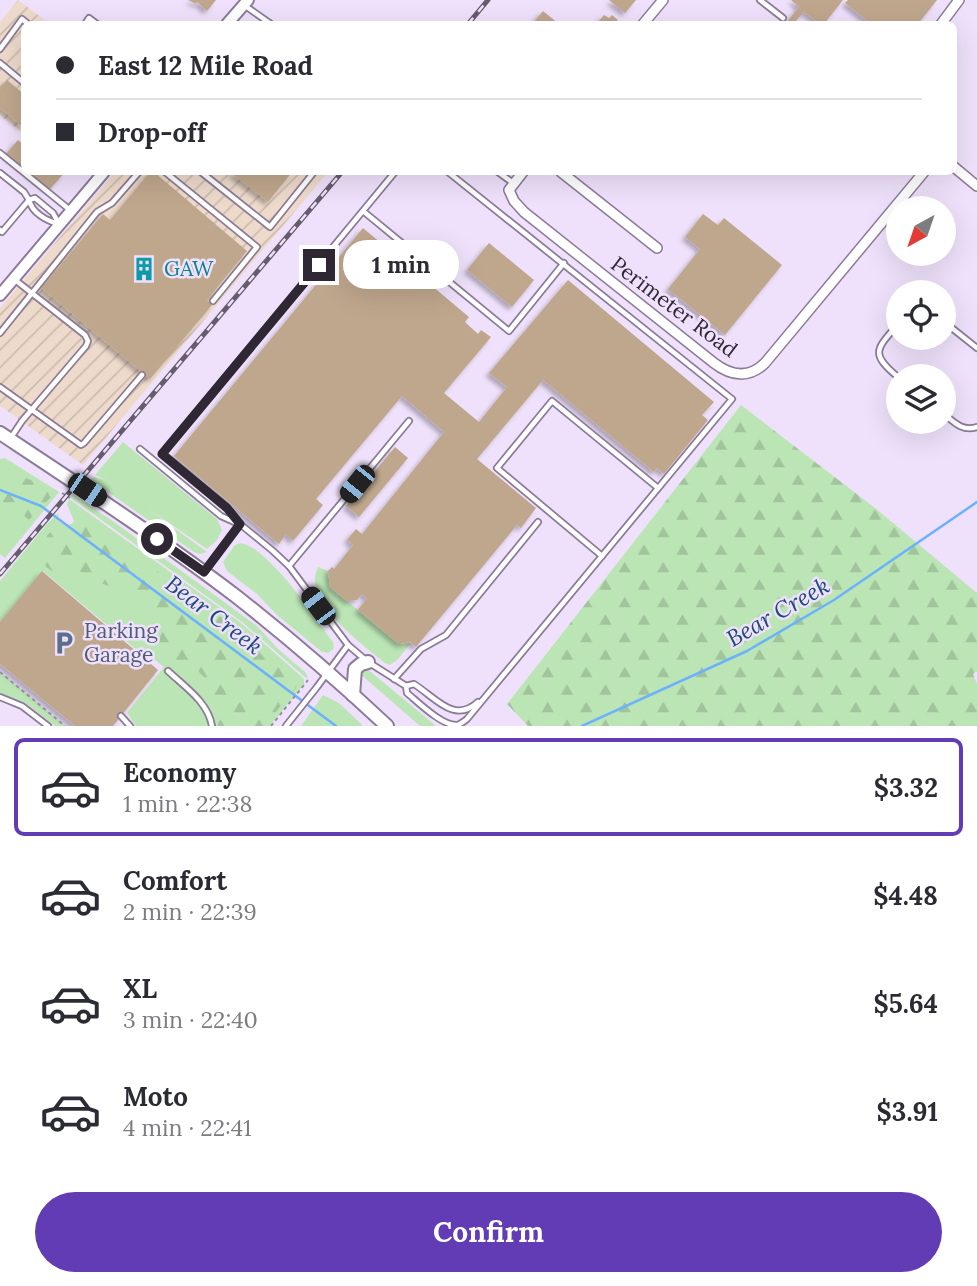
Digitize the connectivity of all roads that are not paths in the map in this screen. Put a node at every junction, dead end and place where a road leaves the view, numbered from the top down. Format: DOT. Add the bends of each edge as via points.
graph roads {
  1 [pos="760,0"];
  2 [pos="959,0"];
  3 [pos="660,1"];
  4 [pos="245,3"];
  5 [pos="262,18"];
  6 [pos="783,18"];
  7 [pos="24,21"];
  8 [pos="230,21"];
  9 [pos="260,21"];
  10 [pos="266,21"];
  11 [pos="645,21"];
  12 [pos="943,21"];
  13 [pos="0,49"];
  14 [pos="0,63"];
  15 [pos="21,80"];
  16 [pos="0,153"];
  17 [pos="957,169"];
  18 [pos="21,170"];
  19 [pos="0,173"];
  20 [pos="27,175"];
  21 [pos="101,175"];
  22 [pos="136,175"];
  23 [pos="169,175"];
  24 [pos="205,175"];
  25 [pos="312,175"];
  26 [pos="393,175"];
  27 [pos="452,175"];
  28 [pos="501,175"];
  29 [pos="521,175"];
  30 [pos="565,175"];
  31 [pos="922,175"];
  32 [pos="977,186"];
  33 [pos="511,187"];
  34 [pos="29,200"];
  35 [pos="71,211"];
  36 [pos="363,211"];
  37 [pos="59,224"];
  38 [pos="0,230"];
  39 [pos="657,248"];
  40 [pos="564,263"];
  41 [pos="14,278"];
  42 [pos="33,293"];
  43 [pos="0,294"];
  44 [pos="213,301"];
  45 [pos="956,331"];
  46 [pos="0,333"];
  47 [pos="886,339"];
  48 [pos="977,348"];
  49 [pos="886,367"];
  50 [pos="142,375"];
  51 [pos="0,387"];
  52 [pos="32,410"];
  53 [pos="409,421"];
  54 [pos="956,423"];
  55 [pos="977,427"];
  56 [pos="5,436"];
  57 [pos="140,449"];
  58 [pos="658,488"];
  59 [pos="538,522"];
  60 [pos="240,524"];
  61 [pos="602,556"];
  62 [pos="289,566"];
  63 [pos="204,572"];
  64 [pos="348,645"];
  65 [pos="368,662"];
  66 [pos="168,671"];
  67 [pos="328,671"];
  68 [pos="394,679"];
  69 [pos="406,686"];
  70 [pos="487,694"];
  71 [pos="354,695"];
  72 [pos="0,697"];
  73 [pos="121,716"];
  74 [pos="48,726"];
  75 [pos="130,726"];
  76 [pos="212,726"];
  77 [pos="286,726"];
  78 [pos="387,726"];
  1 -- 6 [label="lane"];
  2 -- 12 [label="street"];
  3 -- 11 [label="street"];
  4 -- 5 [label="lane"];
  4 -- 8 [label="street"];
  5 -- 9 [label="lane"];
  5 -- 10 [label="lane"];
  7 -- 13 [label="lane"];
  14 -- 15 [label="lane"];
  16 -- 18 [label="lane"];
  17 -- 32 [label="street"];
  19 -- 34 [label="lane"];
  20 -- 35 [label="lane"];
  21 -- 35 [label="street"];
  22 -- 42 [label="lane" via="97,212"];
  23 -- 44 [label="lane" via="257,247"];
  24 -- 25 [label="lane" via="270,227"];
  26 -- 36 [label="lane"];
  27 -- 40 [label="lane"];
  28 -- 33 [label="lane"];
  29 -- 33 [label="street"];
  30 -- 39 [label="street"];
  31 -- 33 [label="street, Perimeter Road" via="765,363 742,375 720,368 524,212 514,201"];
  34 -- 37 [label="lane" via="48,221"];
  34 -- 37 [label="lane" via="40,202"];
  34 -- 38 [label="lane"];
  35 -- 37 [label="street"];
  36 -- 40 [label="lane" via="509,331"];
  36 -- 60 [label="lane" via="162,454"];
  37 -- 41 [label="street"];
  40 -- 58 [label="lane" via="732,399"];
  41 -- 42 [label="lane"];
  41 -- 43 [label="street"];
  42 -- 46 [label="lane"];
  42 -- 52 [label="lane" via="88,341"];
  45 -- 48 [label="lane"];
  47 -- 49 [label="lane" via="879,356"];
  50 -- 52 [label="lane" via="81,445"];
  51 -- 52 [label="lane"];
  52 -- 56 [label="lane"];
  53 -- 62 [label="lane"];
  54 -- 55 [label="lane" via="967,429"];
  56 -- 63 [label="main road"];
  57 -- 60 [label="lane" via="221,516"];
  58 -- 61 [label="lane"];
  58 -- 61 [label="lane" via="552,401 497,468"];
  59 -- 68 [label="lane" via="446,635 424,646"];
  60 -- 62 [label="lane"];
  60 -- 63 [label="lane"];
  61 -- 70 [label="lane"];
  62 -- 64 [label="lane"];
  63 -- 67 [label="main road"];
  64 -- 65 [label="lane"];
  64 -- 67 [label="lane"];
  65 -- 68 [label="lane"];
  65 -- 71 [label="main road" via="354,672"];
  66 -- 76 [label="lane" via="199,699"];
  67 -- 71 [label="main road"];
  67 -- 77 [label="lane"];
  68 -- 69 [label="lane"];
  69 -- 70 [label="lane" via="414,684 453,711 462,712"];
  69 -- 70 [label="lane" via="407,693 440,721 458,726"];
  71 -- 78 [label="main road"];
  72 -- 74 [label="lane" via="22,706"];
  73 -- 75 [label="lane"];
}
